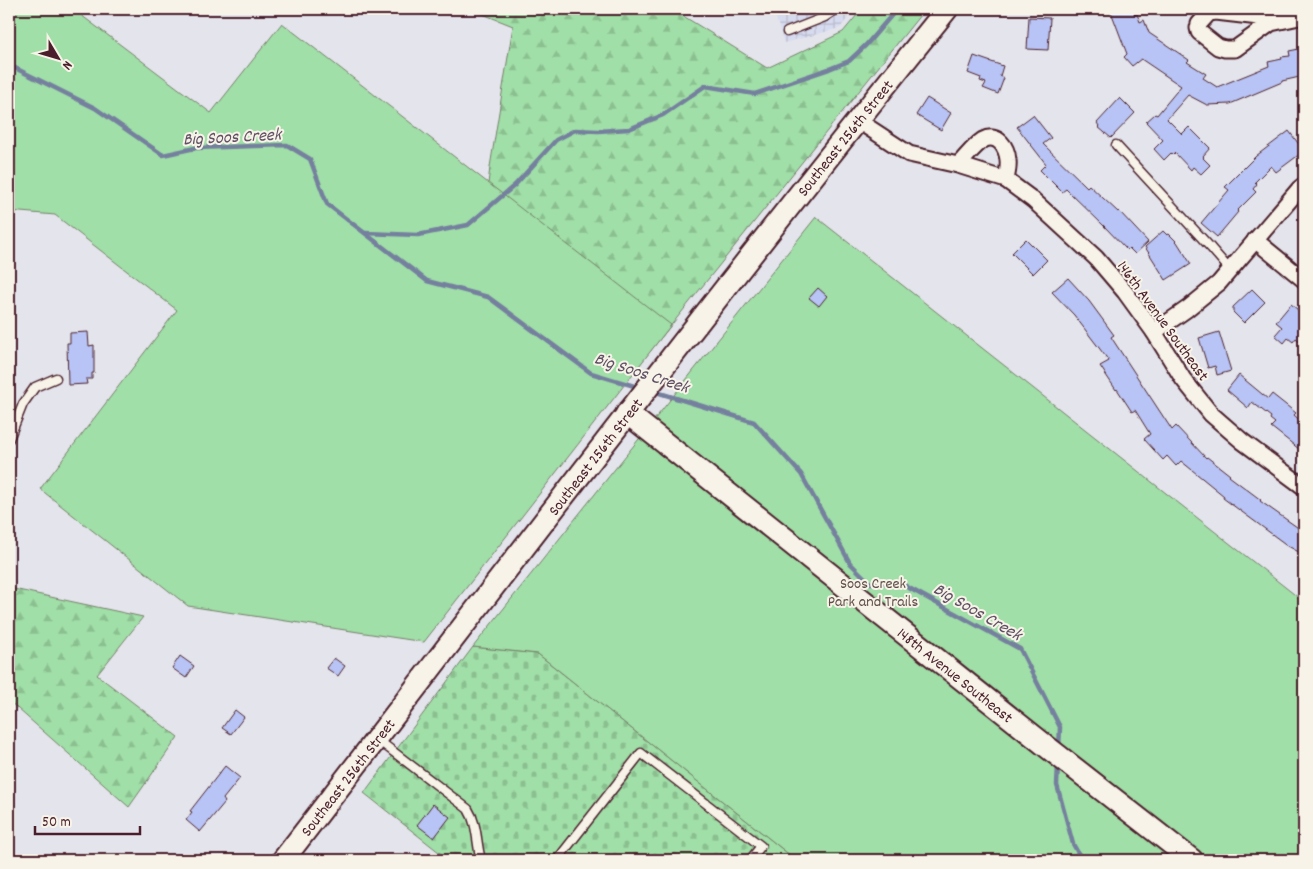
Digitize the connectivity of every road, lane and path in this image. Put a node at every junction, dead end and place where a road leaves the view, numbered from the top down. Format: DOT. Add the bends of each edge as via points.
graph roads {
  1 [pos="837,9"];
  2 [pos="946,9"];
  3 [pos="1304,16"];
  4 [pos="1270,23"];
  5 [pos="787,32"];
  6 [pos="857,120"];
  7 [pos="1116,145"];
  8 [pos="958,165"];
  9 [pos="1006,180"];
  10 [pos="1304,185"];
  11 [pos="1255,240"];
  12 [pos="1230,270"];
  13 [pos="1304,280"];
  14 [pos="1154,332"];
  15 [pos="56,378"];
  16 [pos="633,406"];
  17 [pos="9,439"];
  18 [pos="1304,488"];
  19 [pos="376,739"];
  20 [pos="283,860"];
  21 [pos="481,860"];
  22 [pos="557,860"];
  23 [pos="750,860"];
  24 [pos="1192,860"];
  1 -- 5 [label="lane"];
  2 -- 6 [label="main road, Southeast 256th Street"];
  3 -- 4 [label="street"];
  6 -- 8 [label="street, 146th Avenue Southeast" via="909,154"];
  6 -- 16 [label="main road, Southeast 256th Street"];
  7 -- 12 [label="lane"];
  8 -- 9 [label="street, 146th Avenue Southeast"];
  8 -- 9 [label="street" via="982,141 996,138 1007,155"];
  9 -- 14 [label="street, 146th Avenue Southeast" via="1033,200 1096,258"];
  10 -- 11 [label="street"];
  11 -- 12 [label="street"];
  11 -- 13 [label="street"];
  12 -- 14 [label="street" via="1219,283"];
  14 -- 18 [label="street, 146th Avenue Southeast" via="1183,379 1211,414"];
  15 -- 17 [label="lane" via="35,388 23,404"];
  16 -- 19 [label="main road, Southeast 256th Street"];
  16 -- 24 [label="main road, 148th Avenue Southeast" via="1059,756"];
  19 -- 20 [label="main road, Southeast 256th Street"];
  19 -- 21 [label="lane" via="468,809 476,828"];
  22 -- 23 [label="lane" via="641,753 761,846"];
}
